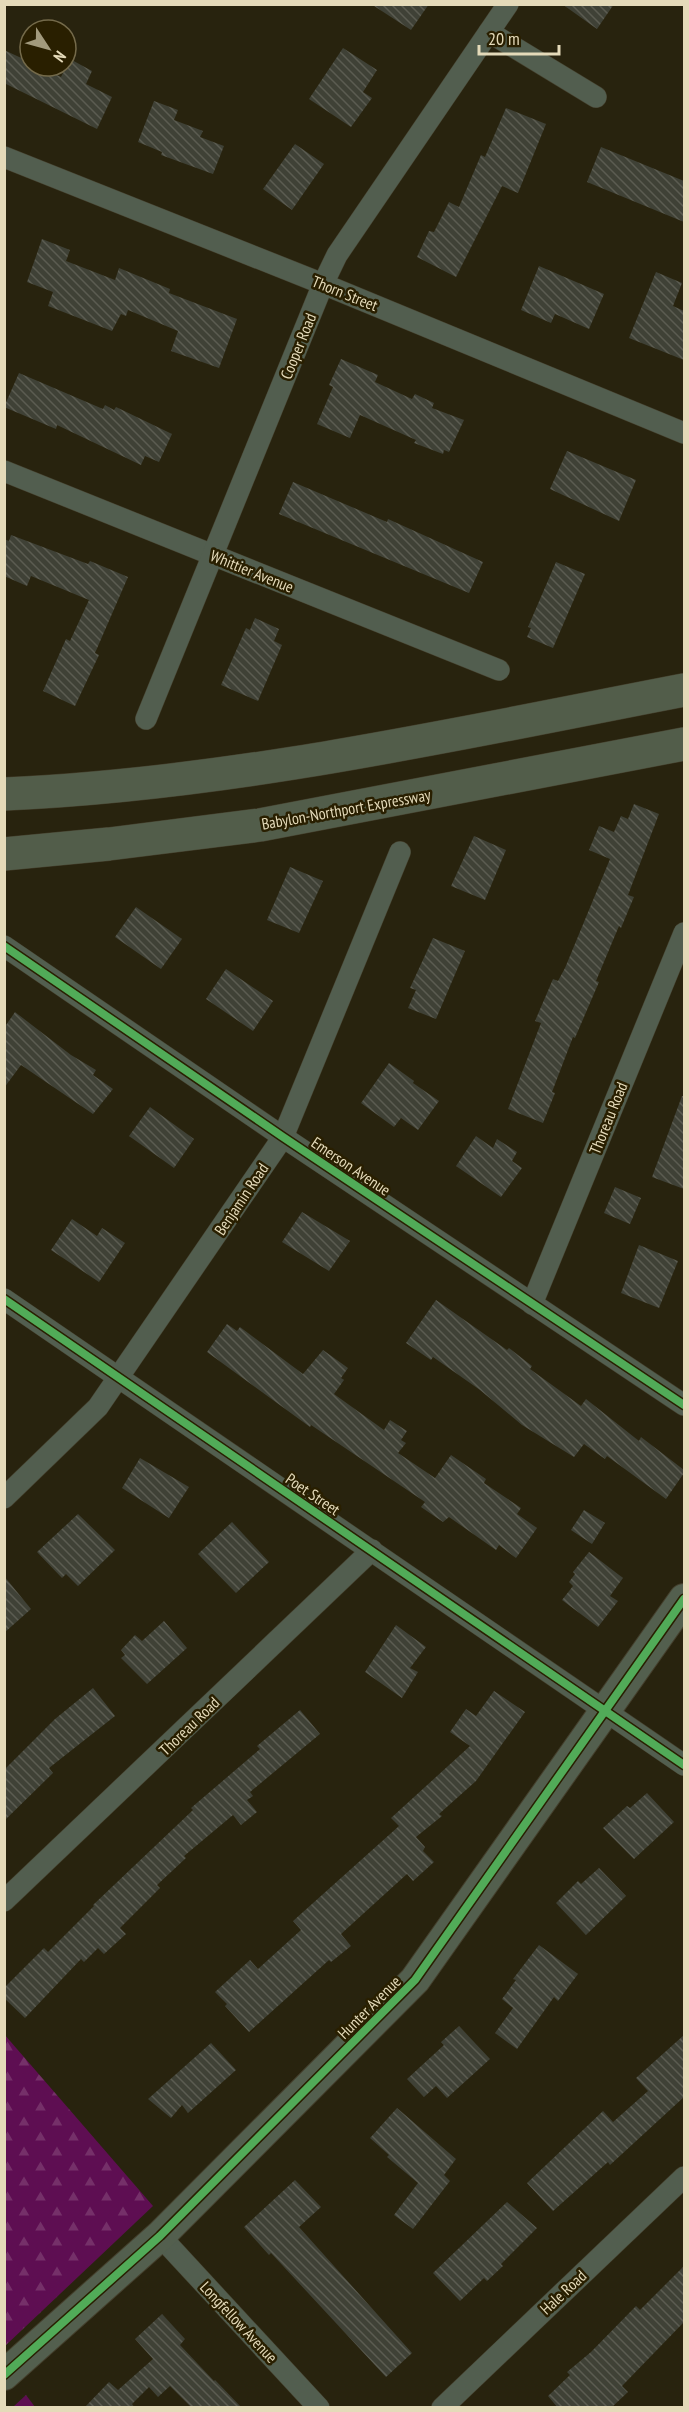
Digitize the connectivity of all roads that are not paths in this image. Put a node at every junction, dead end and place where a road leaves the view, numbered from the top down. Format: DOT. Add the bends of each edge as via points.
graph roads {
  1 [pos="508,4"];
  2 [pos="489,32"];
  3 [pos="596,97"];
  4 [pos="4,157"];
  5 [pos="323,284"];
  6 [pos="684,433"];
  7 [pos="4,471"];
  8 [pos="212,555"];
  9 [pos="499,670"];
  10 [pos="684,690"];
  11 [pos="146,719"];
  12 [pos="684,744"];
  13 [pos="4,794"];
  14 [pos="400,852"];
  15 [pos="4,854"];
  16 [pos="684,933"];
  17 [pos="4,946"];
  18 [pos="284,1137"];
  19 [pos="4,1299"];
  20 [pos="532,1304"];
  21 [pos="118,1378"];
  22 [pos="684,1405"];
  23 [pos="4,1498"];
  24 [pos="372,1550"];
  25 [pos="684,1599"];
  26 [pos="606,1710"];
  27 [pos="684,1765"];
  28 [pos="4,1901"];
  29 [pos="684,2177"];
  30 [pos="160,2236"];
  31 [pos="4,2375"];
  32 [pos="319,2408"];
  33 [pos="442,2408"];
  1 -- 2 [label="street, Cooper Road"];
  2 -- 3 [label="street"];
  2 -- 5 [label="street, Cooper Road" via="337,255"];
  4 -- 5 [label="street, Thorn Street"];
  5 -- 6 [label="street, Thorn Street"];
  5 -- 8 [label="street, Cooper Road"];
  7 -- 8 [label="street, Whittier Avenue"];
  8 -- 9 [label="street, Whittier Avenue"];
  8 -- 11 [label="street, Cooper Road"];
  10 -- 13 [label="main road" via="306,760 162,781"];
  12 -- 15 [label="main road, Babylon-Northport Expressway" via="260,825"];
  14 -- 18 [label="street, Benjamin Road"];
  16 -- 20 [label="street, Thoreau Road"];
  17 -- 18 [label="street, Emerson Avenue"];
  18 -- 20 [label="street, Emerson Avenue"];
  18 -- 21 [label="street, Benjamin Road"];
  19 -- 21 [label="street, Poet Street"];
  20 -- 22 [label="street, Emerson Avenue"];
  21 -- 23 [label="street, Benjamin Road" via="98,1407"];
  21 -- 24 [label="street, Poet Street"];
  24 -- 26 [label="street, Poet Street"];
  24 -- 28 [label="street, Thoreau Road"];
  25 -- 26 [label="street, Hunter Avenue"];
  26 -- 27 [label="street, Poet Street"];
  26 -- 30 [label="street, Hunter Avenue" via="415,1980"];
  29 -- 33 [label="street, Hale Road"];
  30 -- 31 [label="street, Hunter Avenue"];
  30 -- 32 [label="street, Longfellow Avenue"];
}
